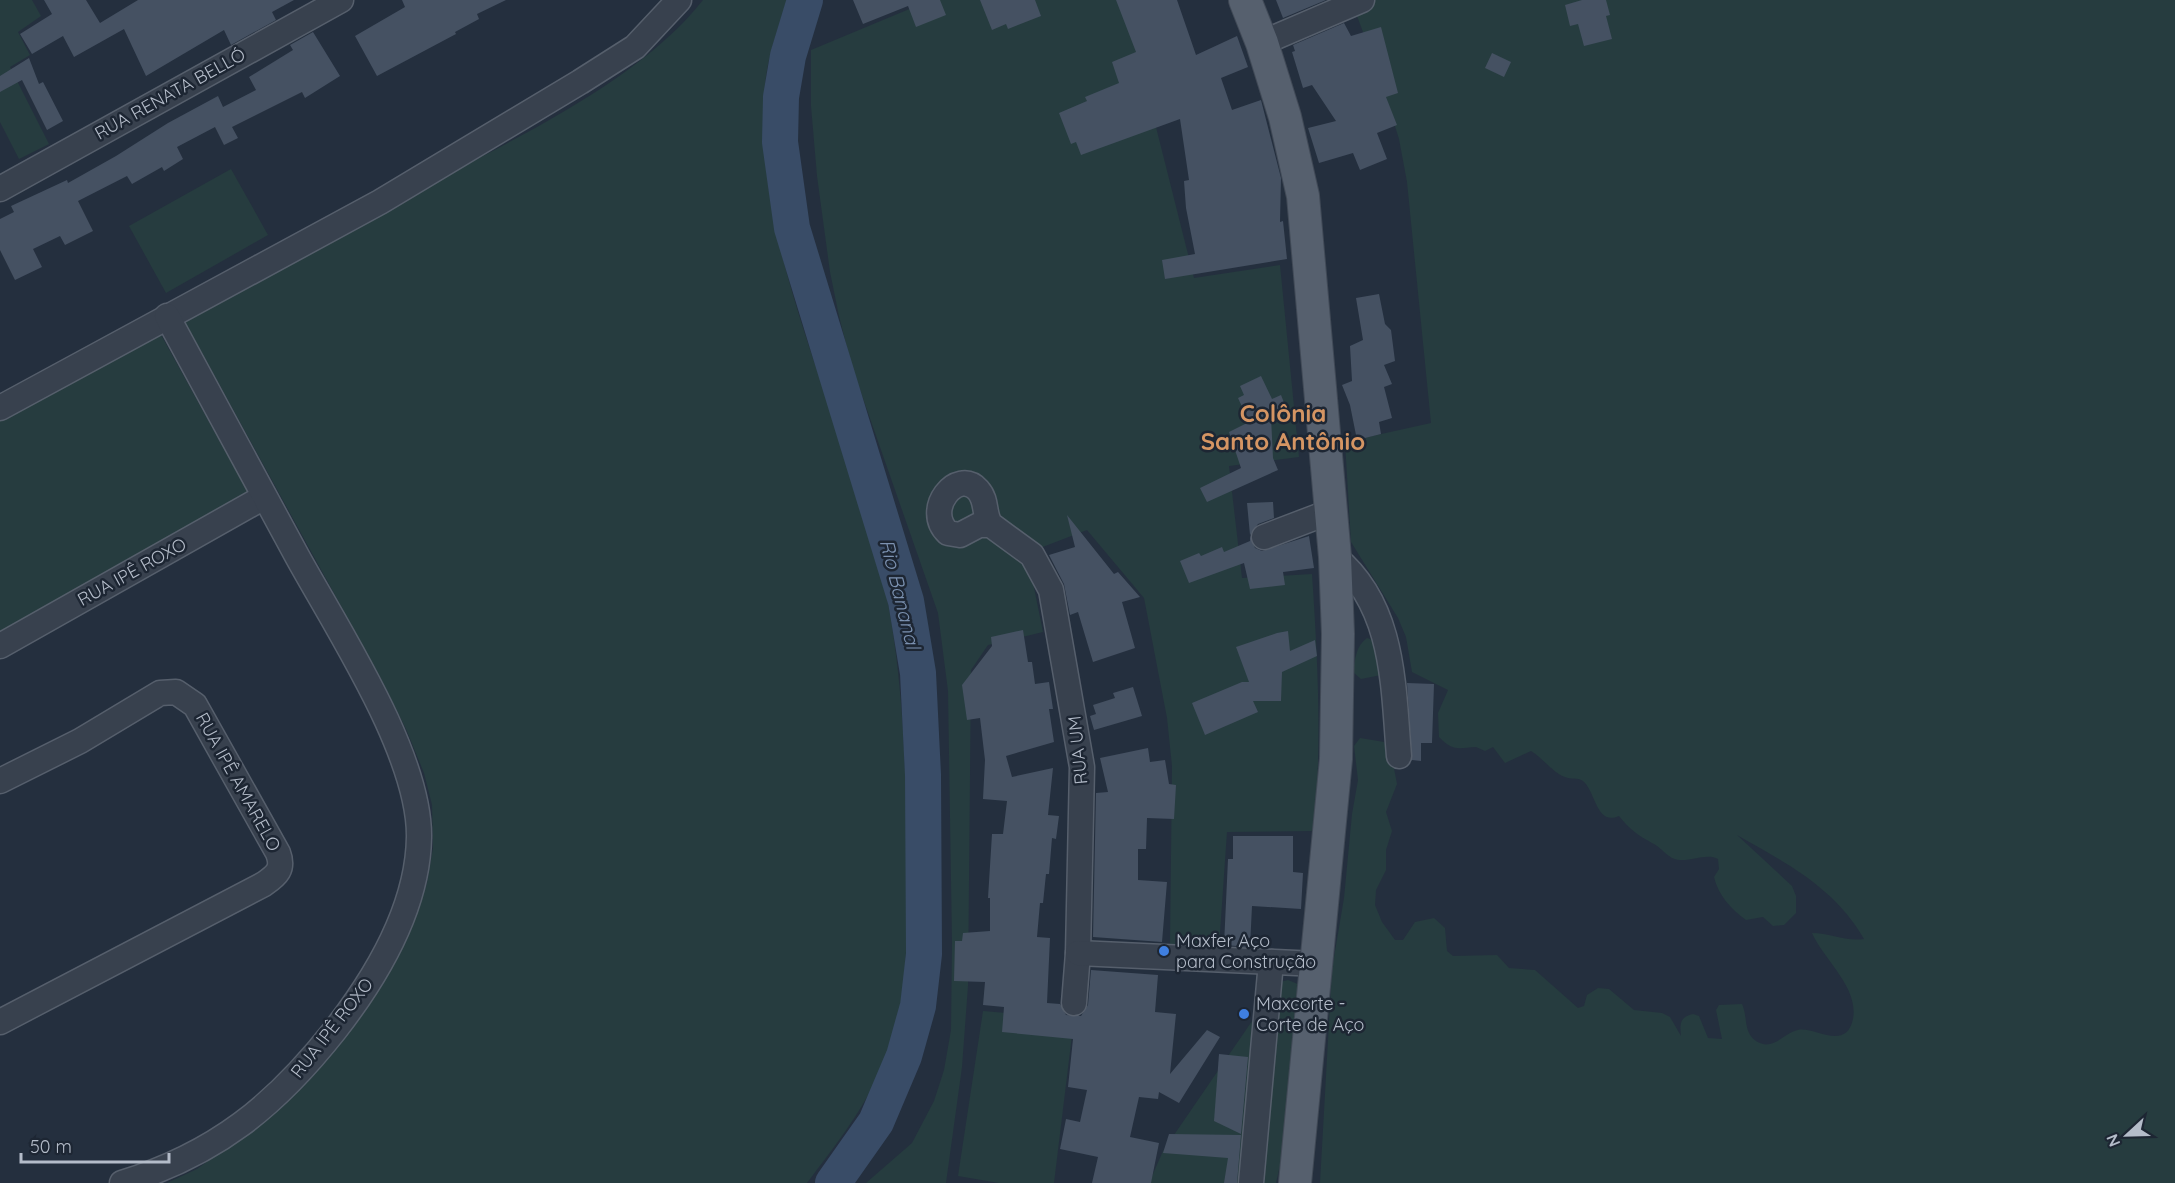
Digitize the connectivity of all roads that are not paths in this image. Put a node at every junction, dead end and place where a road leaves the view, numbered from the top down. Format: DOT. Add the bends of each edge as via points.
graph roads {
  1 [pos="341,0"];
  2 [pos="679,0"];
  3 [pos="1245,0"];
  4 [pos="1362,0"];
  5 [pos="1262,44"];
  6 [pos="0,189"];
  7 [pos="167,316"];
  8 [pos="0,408"];
  9 [pos="264,497"];
  10 [pos="1332,511"];
  11 [pos="991,525"];
  12 [pos="1264,537"];
  13 [pos="1335,557"];
  14 [pos="0,646"];
  15 [pos="1399,756"];
  16 [pos="0,782"];
  17 [pos="1078,953"];
  18 [pos="1271,962"];
  19 [pos="1317,964"];
  20 [pos="1074,1003"];
  21 [pos="0,1022"];
  22 [pos="122,1183"];
  23 [pos="1251,1183"];
  24 [pos="1295,1183"];
  1 -- 6 [label="street, RUA RENATA BELLÓ"];
  2 -- 7 [label="street" via="635,46 614,61 380,202"];
  3 -- 5 [label="main road"];
  4 -- 5 [label="street"];
  5 -- 10 [label="main road" via="1285,117 1303,196"];
  7 -- 8 [label="street"];
  7 -- 9 [label="street, RUA IPÊ ROXO"];
  9 -- 14 [label="street, RUA IPÊ ROXO"];
  9 -- 22 [label="street, RUA IPÊ ROXO" via="368,686 407,771 418,817 417,860 390,946 362,996 312,1060 272,1101 203,1151 161,1171"];
  10 -- 12 [label="street"];
  10 -- 13 [label="main road"];
  11 -- 17 [label="street, RUA UM" via="1032,555 1051,590 1082,767"];
  13 -- 15 [label="street" via="1367,591 1384,633 1390,655"];
  13 -- 19 [label="main road" via="1336,759"];
  16 -- 21 [label="street, RUA IPÊ AMARELO" via="80,741 160,693 176,692 195,705 278,853 281,866 264,884"];
  17 -- 18 [label="street"];
  17 -- 20 [label="street, RUA UM"];
  18 -- 19 [label="street"];
  18 -- 23 [label="street"];
  19 -- 24 [label="main road"];
}
